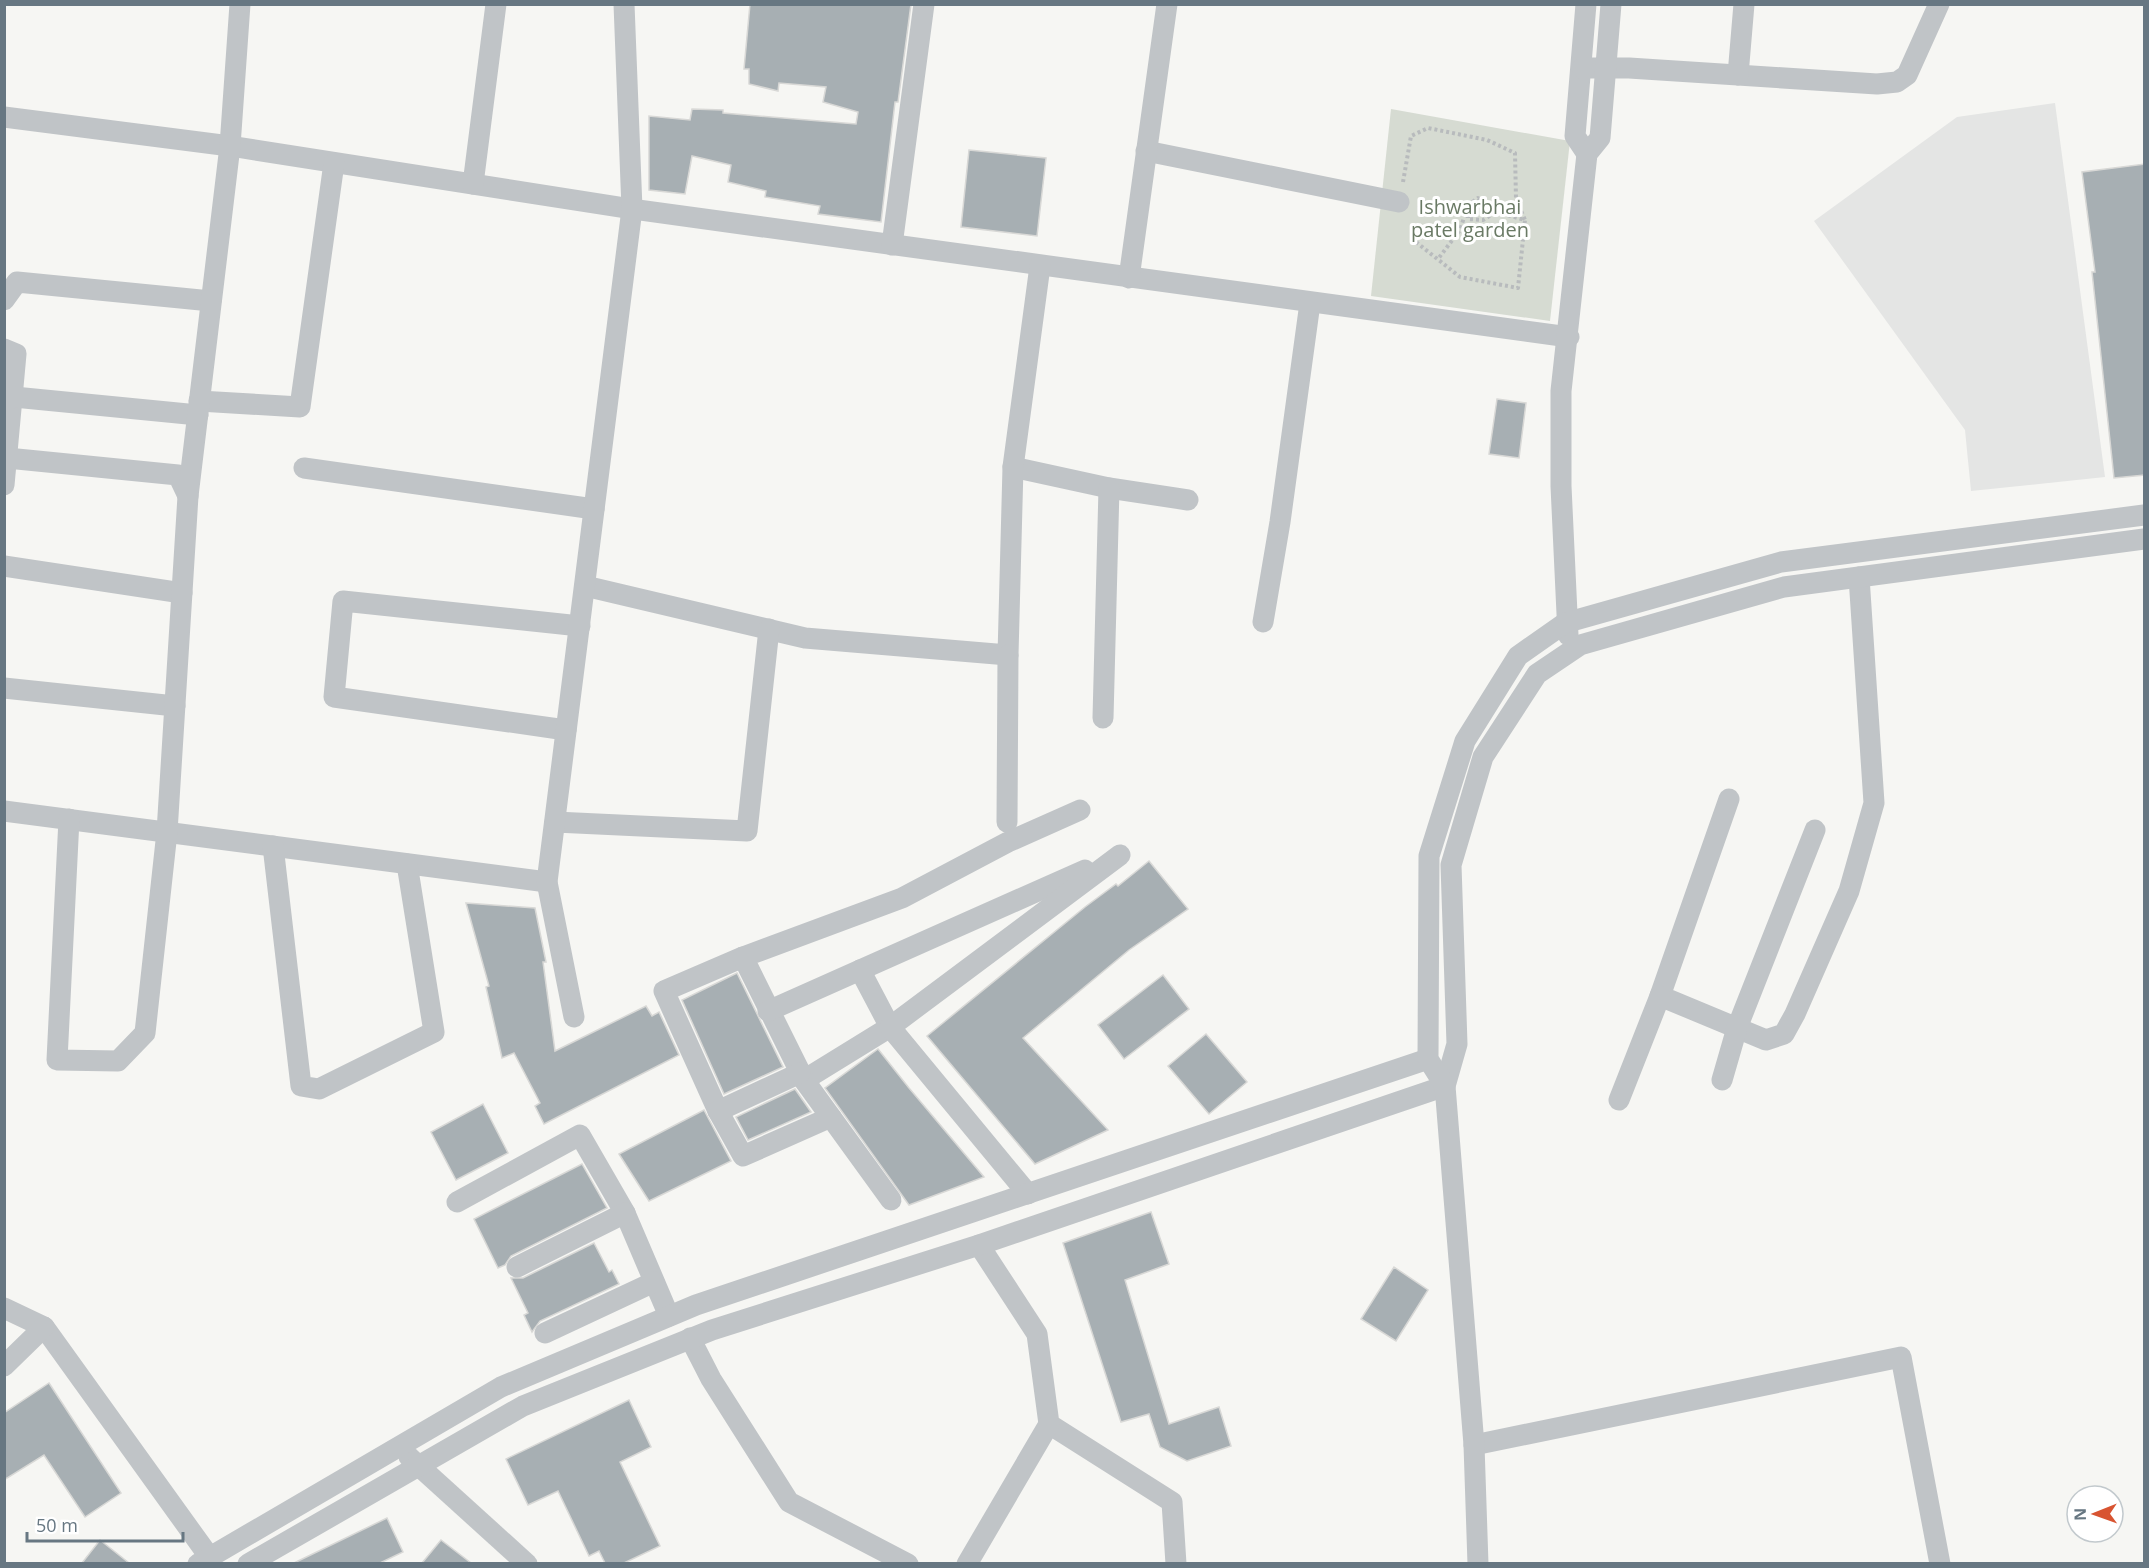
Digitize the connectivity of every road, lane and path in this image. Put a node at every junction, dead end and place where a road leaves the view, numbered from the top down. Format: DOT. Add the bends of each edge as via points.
graph roads {
  1 [pos="240,4"];
  2 [pos="495,4"];
  3 [pos="624,4"];
  4 [pos="924,4"];
  5 [pos="1167,4"];
  6 [pos="1586,4"];
  7 [pos="1611,4"];
  8 [pos="1744,4"];
  9 [pos="1939,4"];
  10 [pos="1582,68"];
  11 [pos="1607,68"];
  12 [pos="1738,75"];
  13 [pos="4,117"];
  14 [pos="230,147"];
  15 [pos="1146,151"];
  16 [pos="1587,154"];
  17 [pos="334,163"];
  18 [pos="473,184"];
  19 [pos="1400,202"];
  20 [pos="1468,205"];
  21 [pos="632,209"];
  22 [pos="1496,212"];
  23 [pos="1525,220"];
  24 [pos="1416,242"];
  25 [pos="892,245"];
  26 [pos="1438,259"];
  27 [pos="1040,266"];
  28 [pos="1129,278"];
  29 [pos="4,300"];
  30 [pos="211,302"];
  31 [pos="1310,303"];
  32 [pos="1569,337"];
  33 [pos="4,349"];
  34 [pos="9,399"];
  35 [pos="199,408"];
  36 [pos="7,458"];
  37 [pos="1013,467"];
  38 [pos="304,468"];
  39 [pos="4,484"];
  40 [pos="1109,488"];
  41 [pos="188,496"];
  42 [pos="1188,500"];
  43 [pos="594,509"];
  44 [pos="2145,514"];
  45 [pos="2145,539"];
  46 [pos="4,566"];
  47 [pos="1859,577"];
  48 [pos="585,586"];
  49 [pos="182,593"];
  50 [pos="1263,622"];
  51 [pos="1565,623"];
  52 [pos="579,626"];
  53 [pos="769,629"];
  54 [pos="1571,651"];
  55 [pos="1008,655"];
  56 [pos="4,687"];
  57 [pos="175,706"];
  58 [pos="1103,718"];
  59 [pos="566,730"];
  60 [pos="1729,799"];
  61 [pos="1080,810"];
  62 [pos="4,811"];
  63 [pos="69,819"];
  64 [pos="555,822"];
  65 [pos="1007,822"];
  66 [pos="1815,830"];
  67 [pos="167,832"];
  68 [pos="273,846"];
  69 [pos="407,864"];
  70 [pos="547,882"];
  71 [pos="743,957"];
  72 [pos="860,970"];
  73 [pos="1660,996"];
  74 [pos="768,1011"];
  75 [pos="574,1017"];
  76 [pos="890,1027"];
  77 [pos="1737,1028"];
  78 [pos="1428,1059"];
  79 [pos="802,1077"];
  80 [pos="1722,1080"];
  81 [pos="1445,1086"];
  82 [pos="1619,1100"];
  83 [pos="718,1111"];
  84 [pos="831,1117"];
  85 [pos="1028,1194"];
  86 [pos="891,1200"];
  87 [pos="457,1202"];
  88 [pos="625,1213"];
  89 [pos="979,1245"];
  90 [pos="517,1267"];
  91 [pos="654,1282"];
  92 [pos="4,1308"];
  93 [pos="669,1316"];
  94 [pos="44,1327"];
  95 [pos="545,1333"];
  96 [pos="690,1338"];
  97 [pos="4,1365"];
  98 [pos="1049,1424"];
  99 [pos="1474,1445"];
  100 [pos="400,1447"];
  101 [pos="417,1467"];
  102 [pos="203,1559"];
  103 [pos="248,1563"];
  104 [pos="527,1563"];
  105 [pos="908,1563"];
  106 [pos="967,1563"];
  107 [pos="1176,1563"];
  108 [pos="1478,1563"];
  109 [pos="1940,1563"];
  1 -- 14 [label="street"];
  2 -- 18 [label="street"];
  3 -- 21 [label="street"];
  4 -- 25 [label="street"];
  5 -- 15 [label="street"];
  6 -- 10 [label="street"];
  7 -- 11 [label="street"];
  8 -- 12 [label="street"];
  9 -- 12 [label="street" via="1907,75 1897,82"];
  10 -- 11 [label="street"];
  10 -- 16 [label="street" via="1575,136"];
  11 -- 12 [label="street"];
  11 -- 16 [label="street" via="1600,138"];
  13 -- 14 [label="street"];
  14 -- 17 [label="street"];
  14 -- 30 [label="street"];
  15 -- 19 [label="street"];
  15 -- 28 [label="street"];
  16 -- 32 [label="street"];
  17 -- 18 [label="street"];
  17 -- 35 [label="street" via="300,407"];
  18 -- 21 [label="street"];
  19 -- 20 [label="path" via="1411,208"];
  19 -- 23 [label="path" via="1411,136 1428,128 1487,140 1515,153 1516,199"];
  20 -- 22 [label="path" via="1478,198"];
  20 -- 22 [label="path" via="1468,219 1483,220"];
  20 -- 26 [label="path" via="1460,230"];
  21 -- 25 [label="street"];
  21 -- 43 [label="street"];
  22 -- 23 [label="path"];
  23 -- 26 [label="path" via="1518,288 1460,277"];
  24 -- 26 [label="path"];
  25 -- 27 [label="street"];
  27 -- 28 [label="street"];
  27 -- 37 [label="street"];
  28 -- 31 [label="street"];
  29 -- 30 [label="street" via="17,282"];
  30 -- 35 [label="street"];
  31 -- 32 [label="street"];
  31 -- 50 [label="street"];
  32 -- 51 [label="street" via="1561,391"];
  33 -- 34 [label="street" via="16,354"];
  34 -- 35 [label="street"];
  34 -- 36 [label="street"];
  35 -- 41 [label="street"];
  36 -- 39 [label="street"];
  36 -- 41 [label="street" via="178,475"];
  37 -- 40 [label="street"];
  37 -- 55 [label="street"];
  38 -- 43 [label="street"];
  40 -- 42 [label="street"];
  40 -- 58 [label="street"];
  41 -- 49 [label="street"];
  43 -- 48 [label="street"];
  44 -- 51 [label="street" via="1781,562"];
  45 -- 47 [label="street"];
  46 -- 49 [label="street"];
  47 -- 54 [label="street" via="1784,587 1580,645"];
  47 -- 77 [label="street" via="1874,803 1849,891 1784,1034 1766,1040"];
  48 -- 52 [label="street"];
  48 -- 53 [label="street"];
  49 -- 57 [label="street"];
  51 -- 54 [label="street"];
  51 -- 78 [label="street" via="1518,656 1465,741 1429,856"];
  52 -- 59 [label="street"];
  52 -- 59 [label="street" via="343,601 334,698"];
  53 -- 55 [label="street" via="806,638"];
  53 -- 64 [label="street" via="747,831"];
  54 -- 81 [label="street" via="1537,674 1483,757 1451,865 1457,1044"];
  55 -- 65 [label="street"];
  56 -- 57 [label="street"];
  57 -- 67 [label="street"];
  59 -- 64 [label="street"];
  60 -- 73 [label="street"];
  61 -- 71 [label="street" via="1008,842 902,898"];
  62 -- 63 [label="street"];
  63 -- 67 [label="street"];
  63 -- 67 [label="street" via="57,1060 118,1061 145,1033"];
  64 -- 70 [label="street"];
  66 -- 77 [label="street"];
  67 -- 68 [label="street"];
  68 -- 69 [label="street"];
  68 -- 69 [label="street" via="301,1086 319,1089 434,1032"];
  69 -- 70 [label="street"];
  70 -- 75 [label="street"];
  71 -- 74 [label="street"];
  71 -- 83 [label="street" via="664,991"];
  72 -- 74 [label="street"];
  72 -- 76 [label="street"];
  72 -- 76 [label="street" via="1120,855"];
  73 -- 77 [label="street"];
  73 -- 82 [label="street"];
  74 -- 79 [label="street"];
  76 -- 79 [label="street"];
  76 -- 85 [label="street"];
  77 -- 80 [label="street"];
  78 -- 81 [label="street"];
  78 -- 85 [label="street"];
  79 -- 83 [label="street"];
  79 -- 84 [label="street"];
  81 -- 89 [label="street"];
  81 -- 99 [label="street"];
  83 -- 84 [label="street" via="743,1156"];
  84 -- 86 [label="street"];
  85 -- 93 [label="street"];
  87 -- 88 [label="street" via="580,1135"];
  88 -- 90 [label="street"];
  88 -- 91 [label="street"];
  89 -- 96 [label="street"];
  89 -- 98 [label="street" via="1037,1334"];
  91 -- 93 [label="street"];
  91 -- 95 [label="street"];
  92 -- 94 [label="street"];
  93 -- 100 [label="street" via="501,1387"];
  94 -- 97 [label="street"];
  94 -- 102 [label="street"];
  96 -- 101 [label="street" via="523,1406"];
  96 -- 105 [label="street" via="711,1379 789,1502"];
  98 -- 106 [label="street"];
  98 -- 107 [label="street" via="1172,1502"];
  99 -- 108 [label="street"];
  99 -- 109 [label="street" via="1901,1357"];
  100 -- 101 [label="street"];
  100 -- 102 [label="street"];
  101 -- 103 [label="street"];
  101 -- 104 [label="street"];
}
